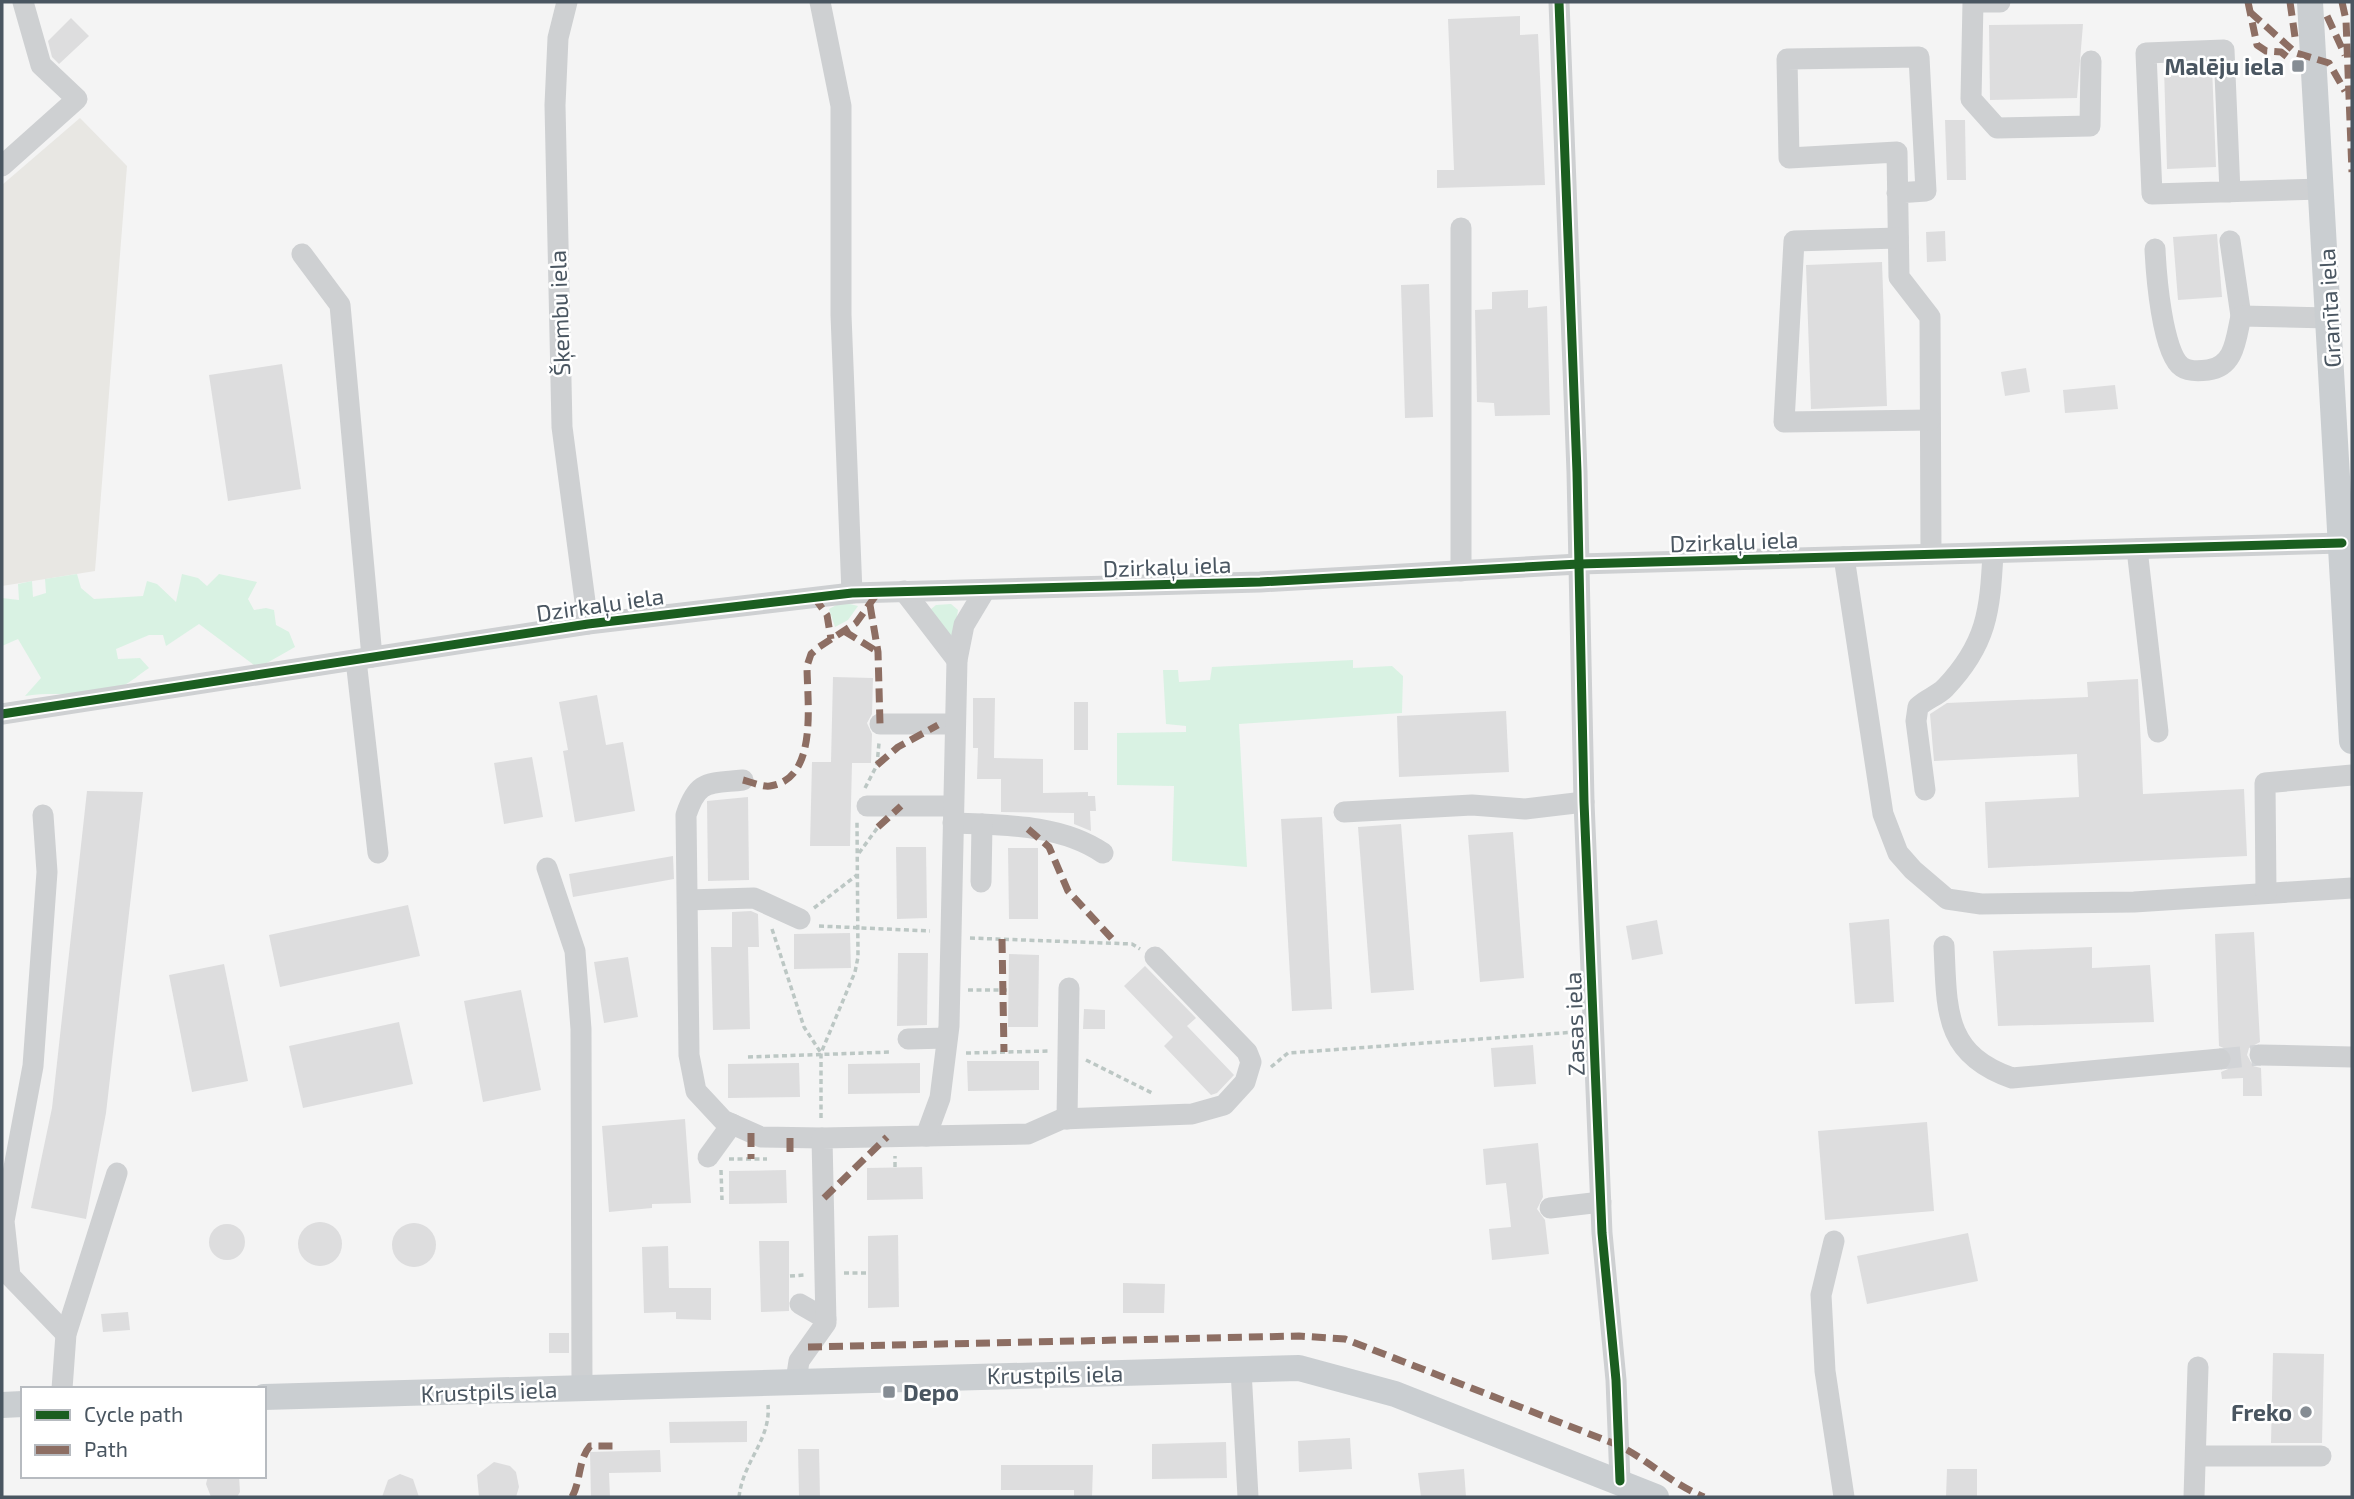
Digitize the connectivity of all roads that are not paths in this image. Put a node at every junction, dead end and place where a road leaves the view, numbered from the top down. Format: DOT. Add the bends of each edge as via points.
graph roads {
  1 [pos="23,2"];
  2 [pos="567,2"];
  3 [pos="820,2"];
  4 [pos="1559,2"];
  5 [pos="2000,2"];
  6 [pos="2310,2"];
  7 [pos="2091,61"];
  8 [pos="2,166"];
  9 [pos="2322,189"];
  10 [pos="1897,192"];
  11 [pos="2230,192"];
  12 [pos="1461,228"];
  13 [pos="1898,238"];
  14 [pos="2230,241"];
  15 [pos="2155,249"];
  16 [pos="302,254"];
  17 [pos="2241,316"];
  18 [pos="2329,318"];
  19 [pos="1930,420"];
  20 [pos="2342,543"];
  21 [pos="2137,549"];
  22 [pos="1993,553"];
  23 [pos="1931,554"];
  24 [pos="1844,557"];
  25 [pos="1579,564"];
  26 [pos="1461,571"];
  27 [pos="985,590"];
  28 [pos="904,591"];
  29 [pos="852,593"];
  30 [pos="2348,612"];
  31 [pos="588,624"];
  32 [pos="364,658"];
  33 [pos="957,660"];
  34 [pos="2,714"];
  35 [pos="880,724"];
  36 [pos="954,724"];
  37 [pos="2158,732"];
  38 [pos="2352,741"];
  39 [pos="2352,775"];
  40 [pos="743,780"];
  41 [pos="1925,790"];
  42 [pos="1584,803"];
  43 [pos="863,804"];
  44 [pos="1344,812"];
  45 [pos="953,814"];
  46 [pos="43,815"];
  47 [pos="982,824"];
  48 [pos="378,853"];
  49 [pos="1103,853"];
  50 [pos="547,868"];
  51 [pos="982,882"];
  52 [pos="2352,888"];
  53 [pos="2266,894"];
  54 [pos="688,900"];
  55 [pos="800,919"];
  56 [pos="1944,946"];
  57 [pos="1155,957"];
  58 [pos="1069,988"];
  59 [pos="947,1038"];
  60 [pos="908,1039"];
  61 [pos="2260,1055"];
  62 [pos="2352,1057"];
  63 [pos="2220,1059"];
  64 [pos="1067,1119"];
  65 [pos="732,1124"];
  66 [pos="926,1136"];
  67 [pos="821,1138"];
  68 [pos="708,1157"];
  69 [pos="117,1173"];
  70 [pos="1601,1202"];
  71 [pos="1550,1208"];
  72 [pos="1835,1241"];
  73 [pos="800,1304"];
  74 [pos="826,1319"];
  75 [pos="66,1334"];
  76 [pos="2198,1367"];
  77 [pos="1241,1370"];
  78 [pos="796,1381"];
  79 [pos="62,1387"];
  80 [pos="582,1388"];
  81 [pos="266,1397"];
  82 [pos="21,1404"];
  83 [pos="2,1405"];
  84 [pos="2196,1456"];
  85 [pos="2321,1456"];
  86 [pos="1619,1481"];
  87 [pos="1248,1497"];
  88 [pos="1656,1497"];
  89 [pos="1844,1497"];
  90 [pos="2194,1497"];
  1 -- 8 [label="street" via="41,65 77,99"];
  2 -- 31 [label="street, Šķembu iela" via="558,38 555,105 562,428"];
  3 -- 29 [label="street" via="841,106 841,315"];
  4 -- 25 [label="street, Zasas iela"];
  5 -- 7 [label="street" via="1973,2 1971,99 1997,128 2090,126"];
  6 -- 9 [label="main road, Granīta iela"];
  9 -- 11 [label="street"];
  9 -- 18 [label="main road, Granīta iela"];
  10 -- 10 [label="street" via="1897,152 1789,158 1787,59 1919,57 1926,191"];
  10 -- 13 [label="street"];
  11 -- 11 [label="street" via="2152,194 2146,53 2224,50"];
  12 -- 26 [label="street"];
  13 -- 19 [label="street" via="1899,277 1930,317"];
  13 -- 19 [label="street" via="1794,242 1784,422"];
  14 -- 17 [label="street"];
  15 -- 17 [label="street" via="2159,304 2174,358 2181,367 2190,371 2218,369 2229,361"];
  16 -- 32 [label="street" via="340,305"];
  17 -- 18 [label="street"];
  18 -- 20 [label="main road, Granīta iela"];
  19 -- 23 [label="street"];
  20 -- 21 [label="street, Dzirkaļu iela"];
  20 -- 30 [label="main road, Granīta iela"];
  21 -- 22 [label="street, Dzirkaļu iela"];
  21 -- 37 [label="street"];
  22 -- 23 [label="street, Dzirkaļu iela"];
  22 -- 41 [label="street" via="1990,605 1978,646 1942,691 1918,707"];
  23 -- 24 [label="street, Dzirkaļu iela"];
  24 -- 25 [label="street, Dzirkaļu iela"];
  24 -- 53 [label="street" via="1883,814 1898,853 1947,899 1981,904 2134,902"];
  25 -- 26 [label="street, Dzirkaļu iela"];
  25 -- 42 [label="street, Zasas iela"];
  26 -- 27 [label="street, Dzirkaļu iela"];
  27 -- 28 [label="street, Dzirkaļu iela"];
  27 -- 33 [label="street" via="964,625"];
  28 -- 29 [label="street, Dzirkaļu iela"];
  28 -- 33 [label="street"];
  29 -- 31 [label="street, Dzirkaļu iela"];
  30 -- 38 [label="main road, Granīta iela"];
  31 -- 32 [label="street, Dzirkaļu iela"];
  32 -- 34 [label="street, Dzirkaļu iela"];
  32 -- 48 [label="street"];
  33 -- 36 [label="street"];
  35 -- 36 [label="street"];
  36 -- 45 [label="street"];
  39 -- 53 [label="street" via="2264,783"];
  40 -- 54 [label="street" via="708,784 693,794 686,815"];
  42 -- 44 [label="street" via="1525,810 1472,805"];
  42 -- 70 [label="street, Zasas iela"];
  43 -- 45 [label="street"];
  45 -- 47 [label="street"];
  45 -- 59 [label="street"];
  46 -- 75 [label="street" via="47,872 33,1066 4,1220 10,1276"];
  47 -- 49 [label="street" via="1059,833"];
  47 -- 51 [label="street"];
  50 -- 80 [label="street" via="575,951 581,1029"];
  52 -- 53 [label="street"];
  54 -- 55 [label="street" via="754,898"];
  54 -- 65 [label="street" via="691,1067 696,1091"];
  56 -- 63 [label="street" via="1947,1010 1971,1057 1987,1069 2012,1078"];
  57 -- 64 [label="street" via="1247,1052 1251,1062 1245,1082 1224,1105 1179,1114"];
  58 -- 64 [label="street"];
  59 -- 60 [label="street"];
  59 -- 66 [label="street" via="940,1098"];
  61 -- 62 [label="street"];
  64 -- 66 [label="street" via="1028,1134"];
  65 -- 67 [label="street" via="761,1137"];
  65 -- 68 [label="street"];
  66 -- 67 [label="street" via="886,1147"];
  67 -- 74 [label="street" via="815,1246"];
  69 -- 75 [label="street"];
  70 -- 71 [label="street"];
  70 -- 86 [label="street, Zasas iela" via="1616,1380"];
  72 -- 89 [label="street" via="1821,1295 1825,1371"];
  73 -- 74 [label="street"];
  74 -- 78 [label="street" via="799,1361"];
  75 -- 79 [label="street"];
  76 -- 84 [label="street"];
  77 -- 78 [label="main road, Krustpils iela"];
  77 -- 86 [label="main road, Krustpils iela" via="1299,1368 1395,1394"];
  77 -- 87 [label="street"];
  78 -- 80 [label="main road, Krustpils iela"];
  80 -- 81 [label="main road, Krustpils iela"];
  82 -- 83 [label="main road"];
  84 -- 85 [label="street"];
  84 -- 90 [label="street"];
  86 -- 88 [label="main road, Krustpils iela"];
}
